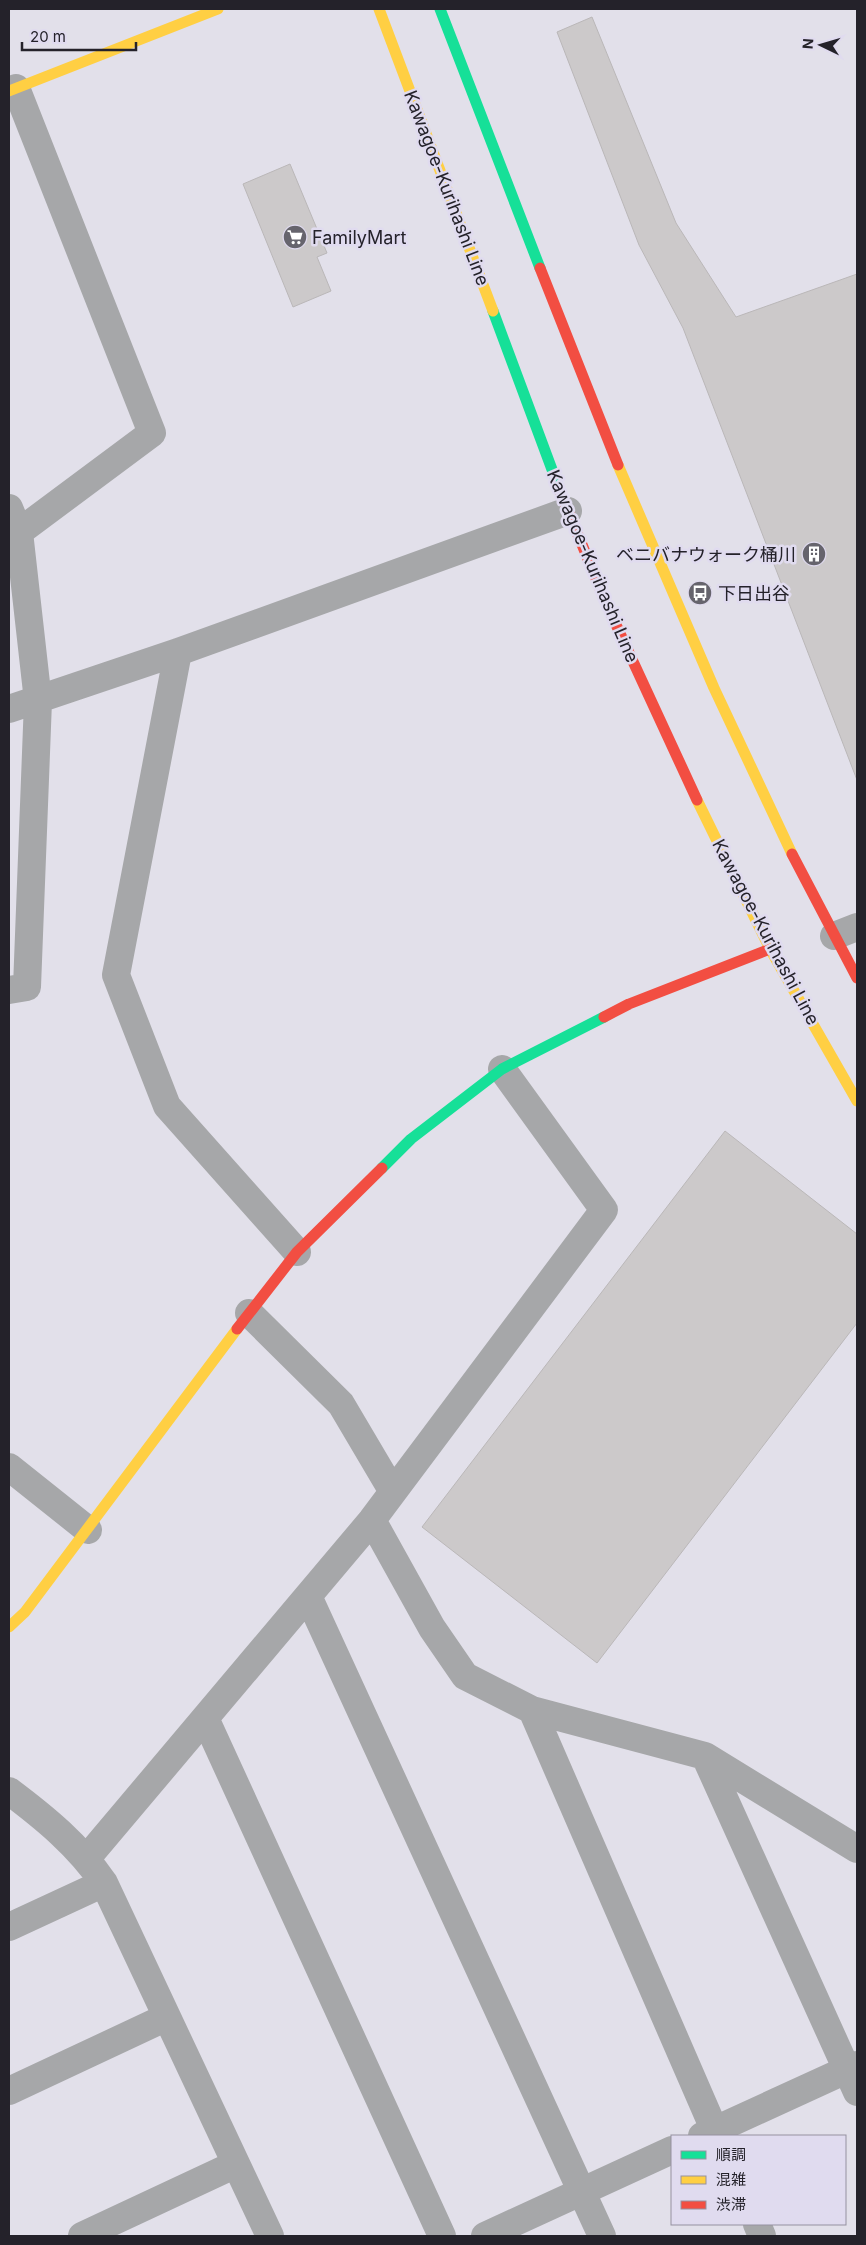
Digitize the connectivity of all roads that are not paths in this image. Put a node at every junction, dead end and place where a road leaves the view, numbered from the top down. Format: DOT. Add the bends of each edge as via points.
graph roads {
  1 [pos="218,9"];
  2 [pos="379,9"];
  3 [pos="440,9"];
  4 [pos="12,90"];
  5 [pos="568,511"];
  6 [pos="14,520"];
  7 [pos="178,652"];
  8 [pos="38,700"];
  9 [pos="9,709"];
  10 [pos="845,931"];
  11 [pos="770,949"];
  12 [pos="857,978"];
  13 [pos="9,990"];
  14 [pos="502,1069"];
  15 [pos="857,1101"];
  16 [pos="297,1252"];
  17 [pos="248,1313"];
  18 [pos="9,1467"];
  19 [pos="393,1492"];
  20 [pos="372,1520"];
  21 [pos="88,1530"];
  22 [pos="308,1596"];
  23 [pos="9,1627"];
  24 [pos="532,1710"];
  25 [pos="205,1718"];
  26 [pos="705,1756"];
  27 [pos="9,1791"];
  28 [pos="857,1849"];
  29 [pos="87,1858"];
  30 [pos="104,1883"];
  31 [pos="9,1927"];
  32 [pos="167,2017"];
  33 [pos="854,2076"];
  34 [pos="9,2092"];
  35 [pos="711,2134"];
  36 [pos="671,2150"];
  37 [pos="236,2164"];
  38 [pos="582,2192"];
  39 [pos="82,2236"];
  40 [pos="270,2236"];
  41 [pos="442,2236"];
  42 [pos="485,2236"];
  43 [pos="602,2236"];
  1 -- 4 [label="main road"];
  2 -- 5 [label="main road, Kawagoe-Kurihashi Line"];
  3 -- 10 [label="main road" via="613,454 683,620 756,781"];
  4 -- 6 [label="street" via="152,433"];
  5 -- 7 [label="street"];
  5 -- 11 [label="main road, Kawagoe-Kurihashi Line" via="681,766"];
  6 -- 8 [label="street"];
  7 -- 8 [label="street"];
  7 -- 16 [label="street" via="116,975 167,1106"];
  8 -- 9 [label="street"];
  8 -- 13 [label="street" via="27,987"];
  10 -- 12 [label="main road"];
  11 -- 14 [label="main road" via="629,1004"];
  11 -- 15 [label="main road, Kawagoe-Kurihashi Line"];
  14 -- 16 [label="main road" via="411,1140"];
  14 -- 19 [label="street" via="604,1210"];
  16 -- 17 [label="main road"];
  17 -- 19 [label="street" via="340,1404"];
  17 -- 21 [label="main road"];
  18 -- 21 [label="street"];
  19 -- 20 [label="street"];
  20 -- 22 [label="street"];
  20 -- 24 [label="street" via="432,1628 465,1676"];
  21 -- 23 [label="main road" via="26,1612"];
  22 -- 25 [label="street"];
  22 -- 38 [label="street"];
  24 -- 26 [label="street"];
  24 -- 35 [label="street"];
  25 -- 29 [label="street"];
  25 -- 41 [label="street"];
  26 -- 28 [label="street"];
  26 -- 33 [label="street"];
  27 -- 29 [label="street" via="44,1817"];
  29 -- 30 [label="street"];
  30 -- 31 [label="street"];
  30 -- 32 [label="street"];
  32 -- 34 [label="street"];
  32 -- 37 [label="street"];
  33 -- 35 [label="street"];
  36 -- 38 [label="street"];
  37 -- 39 [label="street"];
  37 -- 40 [label="street"];
  38 -- 42 [label="street"];
  38 -- 43 [label="street"];
}
